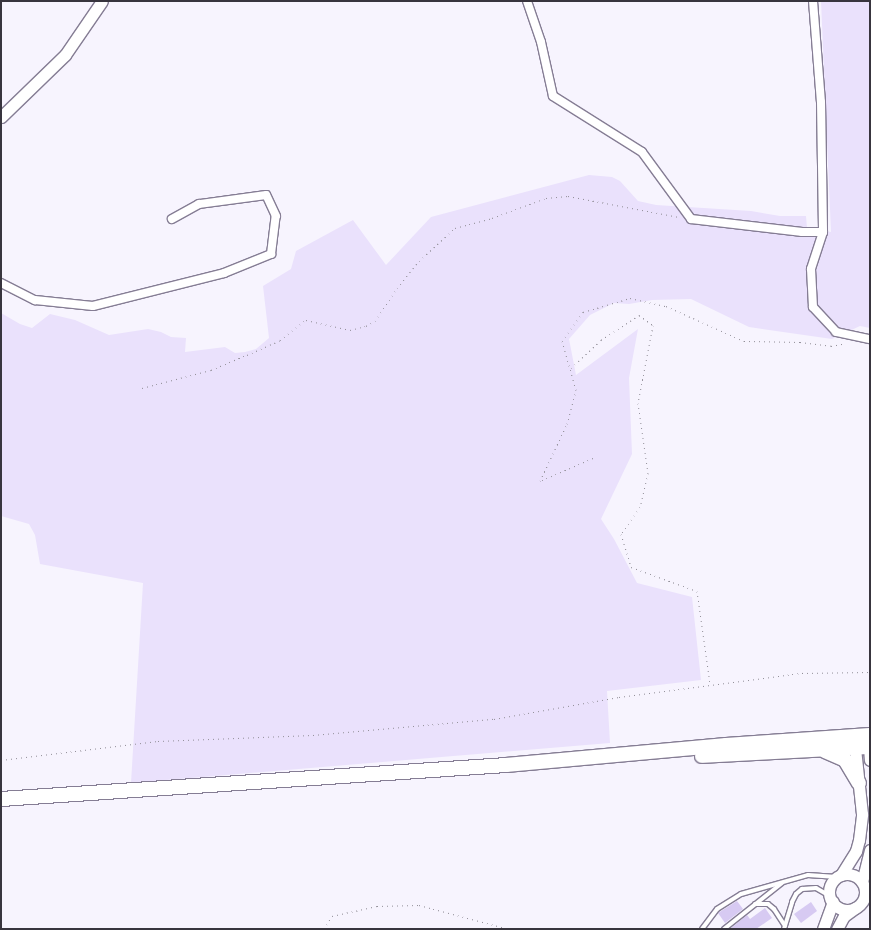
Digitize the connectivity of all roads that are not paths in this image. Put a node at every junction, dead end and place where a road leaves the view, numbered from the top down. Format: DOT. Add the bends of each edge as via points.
graph roads {
  1 [pos="102,1"];
  2 [pos="527,1"];
  3 [pos="813,1"];
  4 [pos="1,117"];
  5 [pos="172,219"];
  6 [pos="823,232"];
  7 [pos="1,283"];
  8 [pos="867,339"];
  9 [pos="866,746"];
  10 [pos="822,750"];
  11 [pos="506,765"];
  12 [pos="859,783"];
  13 [pos="1,799"];
  14 [pos="870,850"];
  15 [pos="839,876"];
  16 [pos="786,880"];
  17 [pos="862,882"];
  18 [pos="831,899"];
  19 [pos="755,904"];
  20 [pos="855,908"];
  21 [pos="784,927"];
  22 [pos="702,929"];
  23 [pos="724,929"];
  24 [pos="823,929"];
  25 [pos="837,929"];
  1 -- 4 [label="main road" via="65,55"];
  2 -- 6 [label="street" via="541,42 553,96 642,152 691,219"];
  3 -- 6 [label="street" via="821,102"];
  5 -- 7 [label="street" via="199,204 266,195 276,216 271,254 224,273 93,306 35,300"];
  6 -- 8 [label="street" via="811,270 813,308 836,332"];
  9 -- 10 [label="highway"];
  9 -- 11 [label="highway" via="726,745"];
  9 -- 12 [label="main road"];
  10 -- 11 [label="highway"];
  10 -- 12 [label="highway" via="845,760"];
  11 -- 13 [label="highway"];
  12 -- 15 [label="main road" via="862,814 859,840 856,852"];
  14 -- 17 [label="main road"];
  15 -- 16 [label="lane" via="808,875"];
  15 -- 17 [label="main road" via="853,875"];
  15 -- 18 [label="main road" via="831,886"];
  16 -- 19 [label="lane"];
  16 -- 22 [label="lane" via="741,894 717,909"];
  17 -- 20 [label="main road" via="865,894"];
  18 -- 20 [label="main road" via="843,909"];
  18 -- 21 [label="lane" via="816,888 802,889 792,902"];
  18 -- 24 [label="main road"];
  19 -- 21 [label="lane" via="768,904"];
  19 -- 23 [label="lane"];
  20 -- 25 [label="main road" via="844,916"];
}
